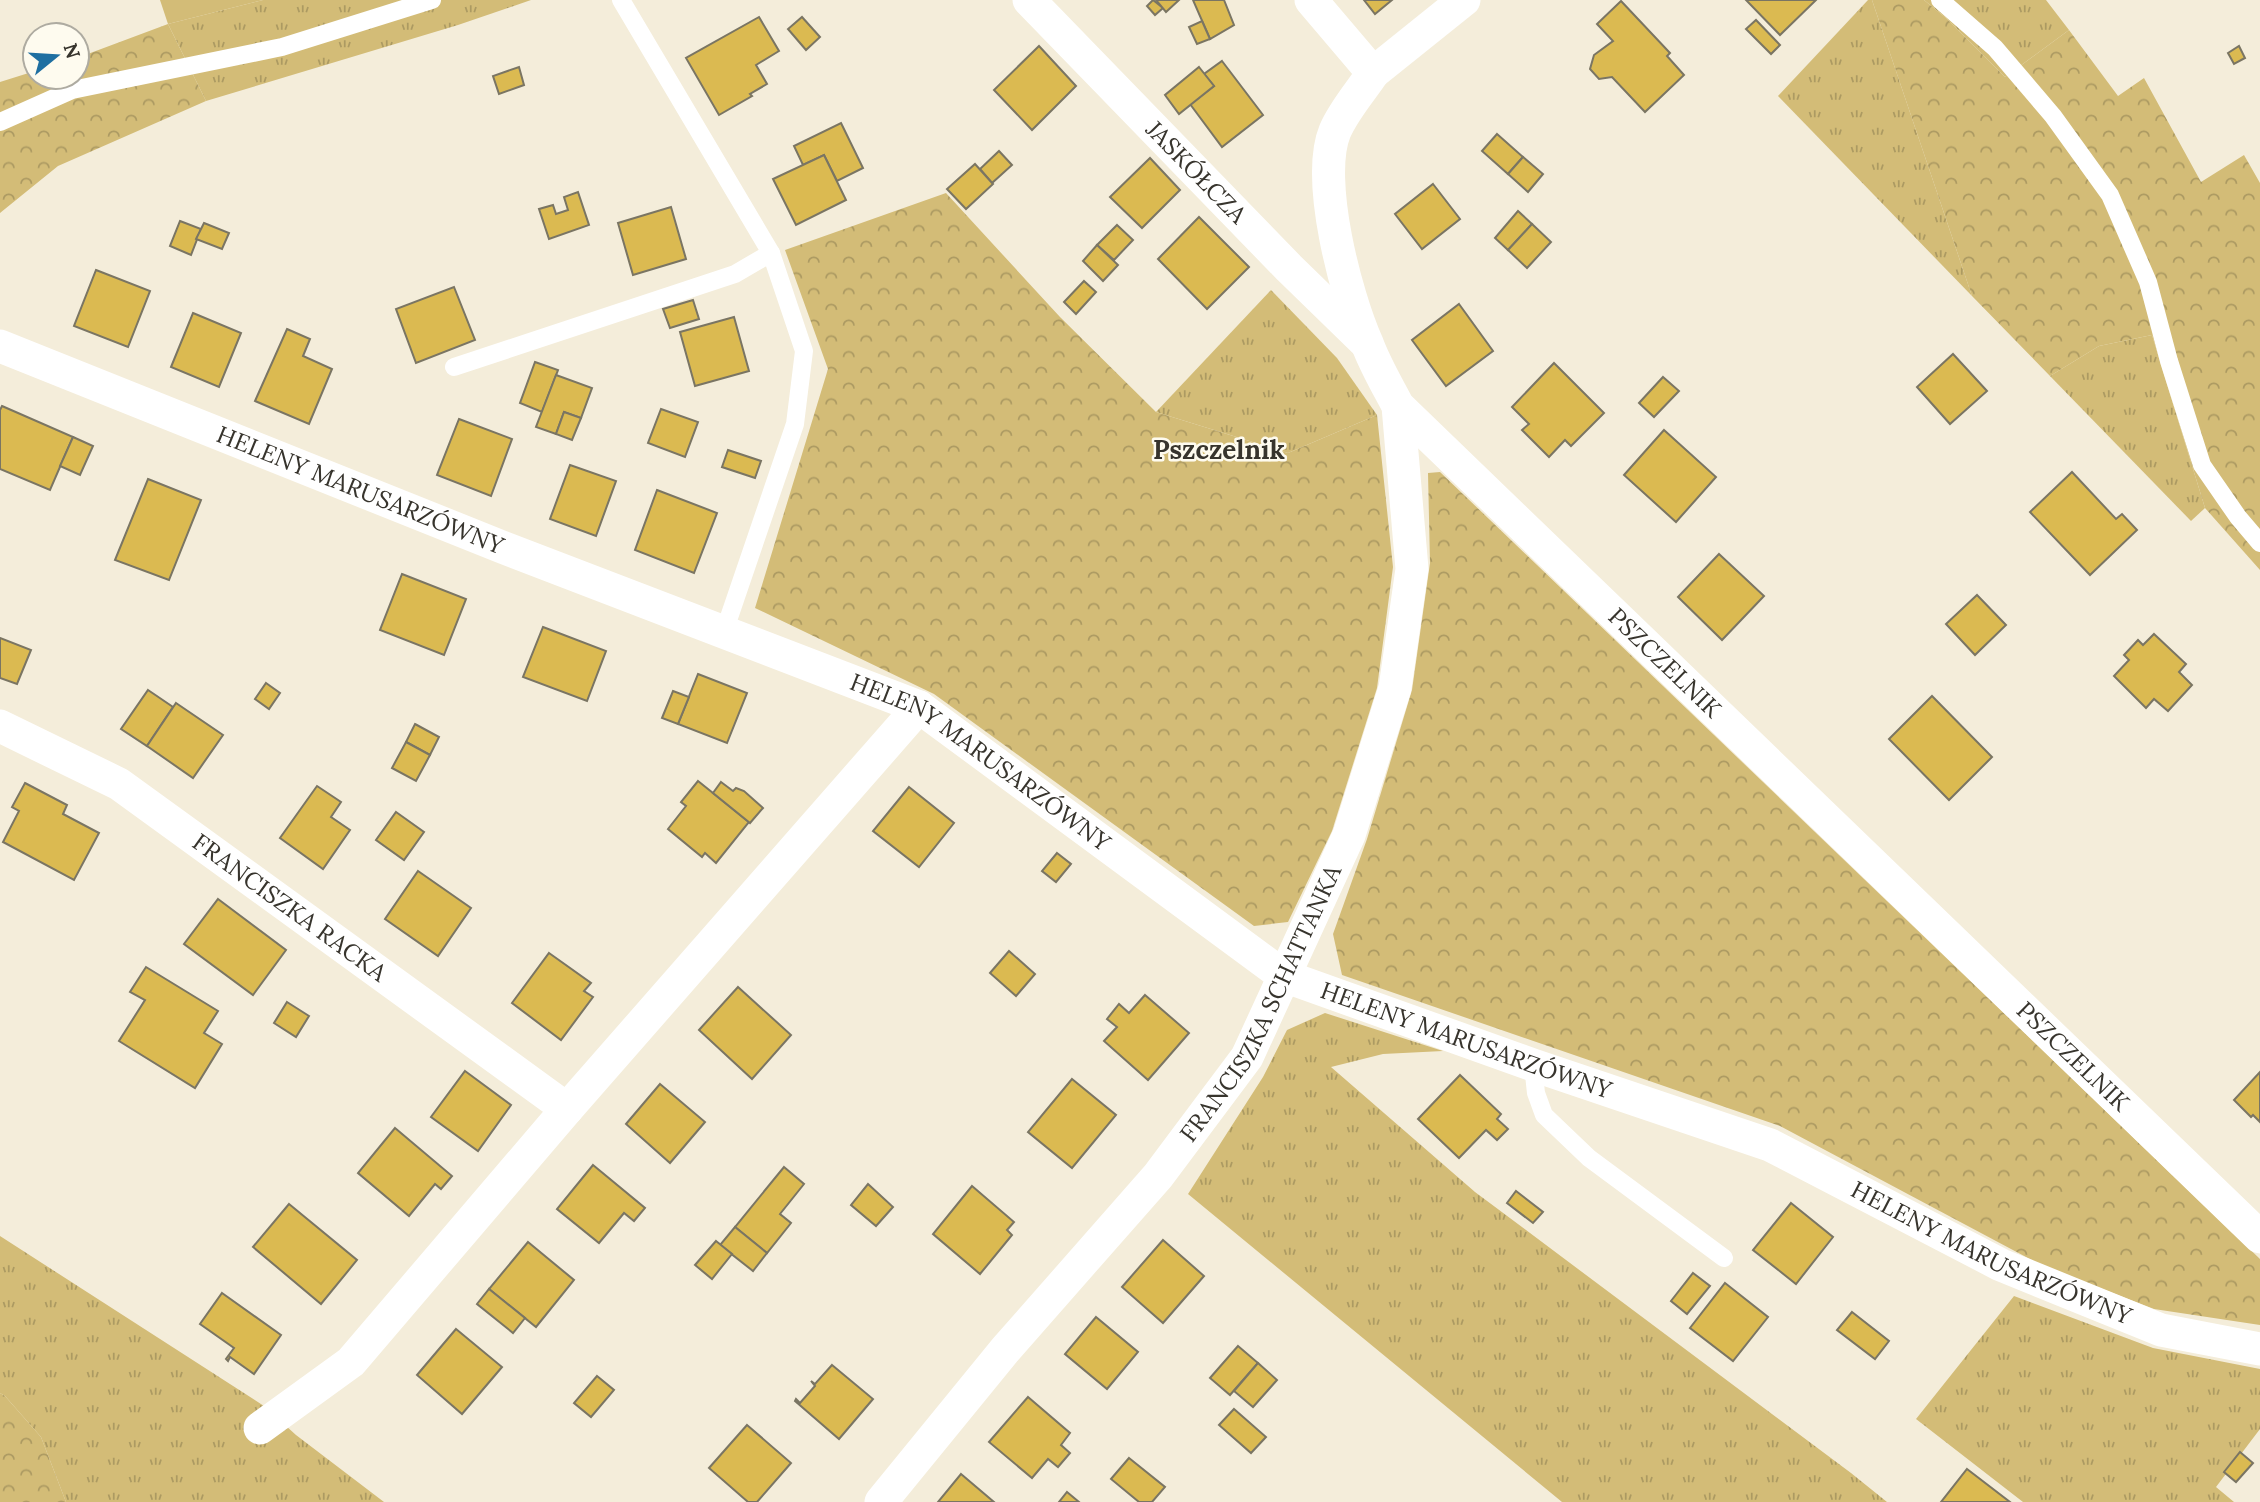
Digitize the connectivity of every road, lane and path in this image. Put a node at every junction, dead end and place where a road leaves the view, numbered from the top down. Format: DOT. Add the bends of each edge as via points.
graph roads {
  1 [pos="432,0"];
  2 [pos="621,0"];
  3 [pos="1029,0"];
  4 [pos="1311,0"];
  5 [pos="1464,0"];
  6 [pos="1940,0"];
  7 [pos="1374,73"];
  8 [pos="0,122"];
  9 [pos="771,253"];
  10 [pos="1366,342"];
  11 [pos="0,346"];
  12 [pos="454,368"];
  13 [pos="1398,405"];
  14 [pos="2260,543"];
  15 [pos="724,632"];
  16 [pos="919,707"];
  17 [pos="0,726"];
  18 [pos="1284,976"];
  19 [pos="1533,1065"];
  20 [pos="567,1109"];
  21 [pos="2260,1237"];
  22 [pos="1724,1258"];
  23 [pos="2260,1349"];
  24 [pos="260,1427"];
  25 [pos="881,1502"];
  1 -- 8 [label="lane" via="282,47 72,90"];
  2 -- 9 [label="lane"];
  3 -- 10 [label="street, JASKÓŁCZA"];
  4 -- 7 [label="street"];
  5 -- 7 [label="street, PSZCZELNIK"];
  6 -- 14 [label="lane" via="1995,48 2053,116 2110,195 2148,282 2202,466"];
  7 -- 10 [label="street, PSZCZELNIK" via="1335,131 1327,169 1329,204"];
  9 -- 12 [label="lane" via="735,274"];
  9 -- 15 [label="lane" via="804,351 800,388 795,424"];
  10 -- 13 [label="street, PSZCZELNIK"];
  11 -- 15 [label="street, HELENY MARUSARZÓWNY"];
  13 -- 18 [label="street, FRANCISZKA SCHATTANKA" via="1412,569 1395,688 1349,835"];
  13 -- 21 [label="street, PSZCZELNIK"];
  15 -- 16 [label="street, HELENY MARUSARZÓWNY"];
  16 -- 18 [label="street, HELENY MARUSARZÓWNY"];
  16 -- 20 [label="street"];
  17 -- 20 [label="street, FRANCISZKA RACKA" via="119,784"];
  18 -- 19 [label="street, HELENY MARUSARZÓWNY"];
  18 -- 25 [label="street, FRANCISZKA SCHATTANKA" via="1247,1057 1158,1176 1005,1350"];
  19 -- 22 [label="lane" via="1544,1115 1589,1158"];
  19 -- 23 [label="street, HELENY MARUSARZÓWNY" via="1770,1145 2001,1265 2161,1330"];
  20 -- 24 [label="street" via="351,1362"];
}
